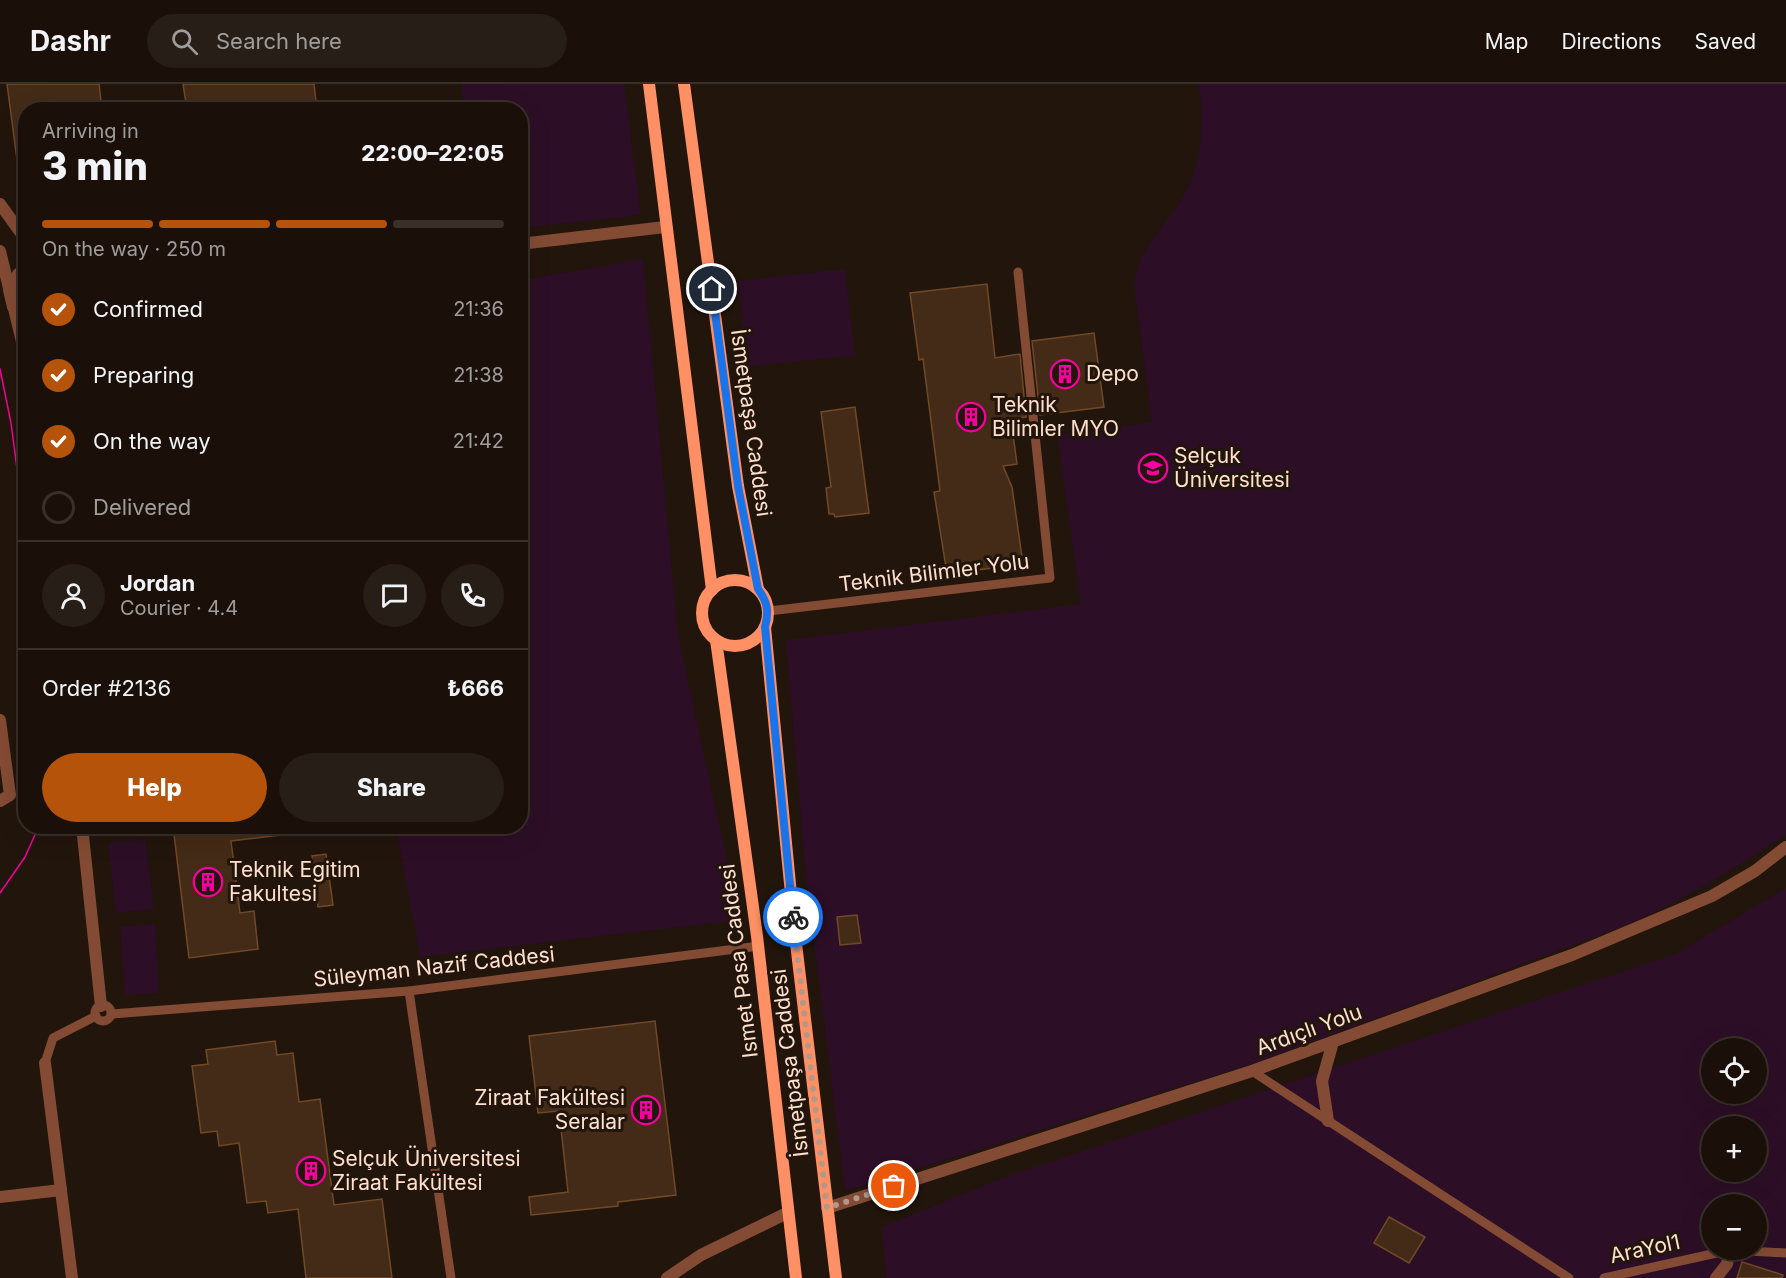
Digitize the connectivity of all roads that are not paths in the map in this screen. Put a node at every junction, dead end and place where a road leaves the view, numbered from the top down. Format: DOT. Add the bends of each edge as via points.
graph roads {
  1 [pos="649,84"];
  2 [pos="684,84"];
  3 [pos="0,204"];
  4 [pos="666,227"];
  5 [pos="18,229"];
  6 [pos="528,243"];
  7 [pos="0,251"];
  8 [pos="1018,272"];
  9 [pos="18,276"];
  10 [pos="10,299"];
  11 [pos="18,311"];
  12 [pos="18,328"];
  13 [pos="758,589"];
  14 [pos="712,590"];
  15 [pos="769,611"];
  16 [pos="765,627"];
  17 [pos="716,640"];
  18 [pos="0,720"];
  19 [pos="0,801"];
  20 [pos="83,834"];
  21 [pos="1786,847"];
  22 [pos="759,946"];
  23 [pos="409,992"];
  24 [pos="98,1011"];
  25 [pos="1333,1042"];
  26 [pos="45,1063"];
  27 [pos="1252,1071"];
  28 [pos="1328,1121"];
  29 [pos="61,1190"];
  30 [pos="0,1197"];
  31 [pos="827,1208"];
  32 [pos="787,1213"];
  33 [pos="1767,1252"];
  34 [pos="1786,1253"];
  35 [pos="1701,1256"];
  36 [pos="1728,1260"];
  37 [pos="72,1278"];
  38 [pos="451,1278"];
  39 [pos="667,1278"];
  40 [pos="796,1278"];
  41 [pos="836,1278"];
  42 [pos="1569,1278"];
  43 [pos="1604,1278"];
  44 [pos="1716,1278"];
  1 -- 4 [label="main road"];
  2 -- 13 [label="main road, İsmetpaşa Caddesi" via="738,486"];
  3 -- 5 [label="street"];
  4 -- 6 [label="street"];
  4 -- 14 [label="main road"];
  7 -- 10 [label="street"];
  8 -- 15 [label="lane, Teknik Bilimler Yolu" via="1050,578"];
  9 -- 10 [label="street" via="12,281"];
  10 -- 11 [label="street"];
  10 -- 12 [label="street"];
  13 -- 14 [label="main road" via="740,580"];
  13 -- 15 [label="main road"];
  14 -- 17 [label="main road" via="702,610 708,632"];
  15 -- 16 [label="main road"];
  16 -- 17 [label="main road" via="749,644 738,646"];
  16 -- 31 [label="main road, İsmetpaşa Caddesi"];
  17 -- 22 [label="main road, Ismet Pasa Caddesi"];
  18 -- 19 [label="street" via="10,795"];
  20 -- 24 [label="street"];
  21 -- 25 [label="street, Ardıçlı Yolu" via="1712,896 1572,955"];
  22 -- 23 [label="lane, Süleyman Nazif Caddesi"];
  22 -- 32 [label="main road, Ismet Pasa Caddesi"];
  23 -- 24 [label="lane, Süleyman Nazif Caddesi" via="112,1014 108,1007"];
  23 -- 38 [label="lane"];
  24 -- 26 [label="lane" via="53,1038"];
  25 -- 27 [label="street, Ardıçlı Yolu"];
  25 -- 28 [label="street" via="1322,1081"];
  26 -- 29 [label="street"];
  27 -- 28 [label="lane"];
  27 -- 31 [label="street, Ardıçlı Yolu"];
  28 -- 42 [label="lane"];
  29 -- 30 [label="street"];
  29 -- 37 [label="street"];
  31 -- 41 [label="main road, İsmetpaşa Caddesi"];
  32 -- 39 [label="street" via="700,1255"];
  32 -- 40 [label="main road, Ismet Pasa Caddesi"];
  33 -- 34 [label="lane, AraYol1"];
  35 -- 43 [label="lane, AraYol1"];
  36 -- 44 [label="street"];
}
